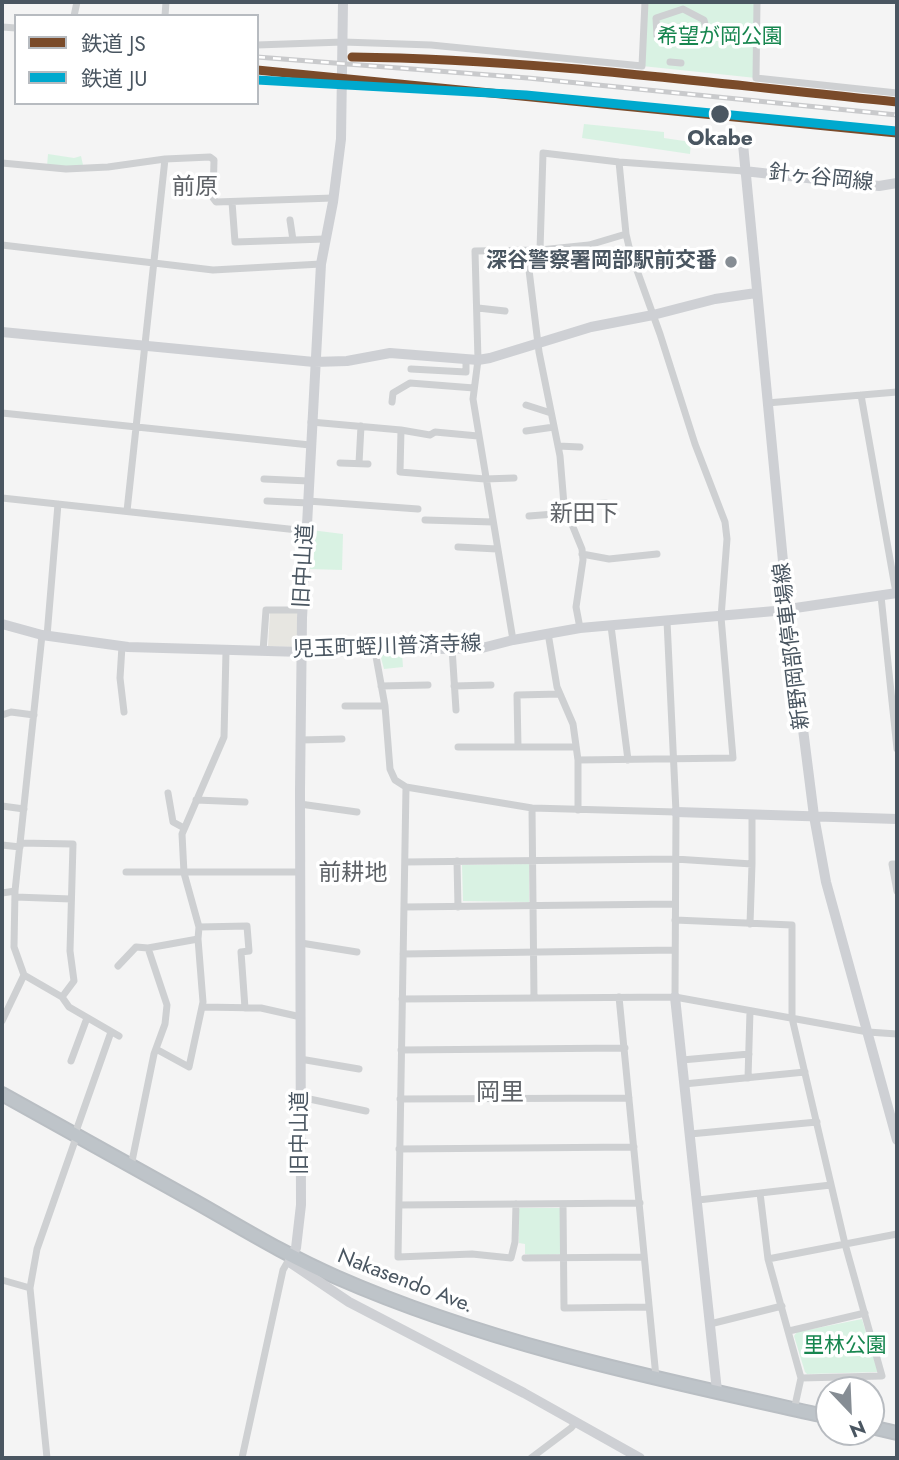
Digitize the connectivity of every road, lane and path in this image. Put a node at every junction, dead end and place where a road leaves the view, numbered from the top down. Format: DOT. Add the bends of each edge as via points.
graph roads {
  1 [pos="342,2"];
  2 [pos="645,2"];
  3 [pos="757,2"];
  4 [pos="683,5"];
  5 [pos="343,42"];
  6 [pos="259,45"];
  7 [pos="670,62"];
  8 [pos="681,63"];
  9 [pos="897,93"];
  10 [pos="743,144"];
  11 [pos="165,159"];
  12 [pos="619,162"];
  13 [pos="2,163"];
  14 [pos="744,171"];
  15 [pos="897,183"];
  16 [pos="333,198"];
  17 [pos="232,202"];
  18 [pos="290,220"];
  19 [pos="626,234"];
  20 [pos="326,239"];
  21 [pos="293,240"];
  22 [pos="2,245"];
  23 [pos="521,250"];
  24 [pos="540,250"];
  25 [pos="155,262"];
  26 [pos="321,264"];
  27 [pos="756,293"];
  28 [pos="478,308"];
  29 [pos="505,311"];
  30 [pos="653,315"];
  31 [pos="2,332"];
  32 [pos="537,342"];
  33 [pos="146,347"];
  34 [pos="466,359"];
  35 [pos="478,360"];
  36 [pos="314,362"];
  37 [pos="411,369"];
  38 [pos="474,388"];
  39 [pos="897,392"];
  40 [pos="861,395"];
  41 [pos="392,402"];
  42 [pos="767,403"];
  43 [pos="526,405"];
  44 [pos="2,413"];
  45 [pos="551,413"];
  46 [pos="311,422"];
  47 [pos="361,426"];
  48 [pos="137,427"];
  49 [pos="554,427"];
  50 [pos="401,430"];
  51 [pos="526,431"];
  52 [pos="478,436"];
  53 [pos="310,445"];
  54 [pos="558,446"];
  55 [pos="580,447"];
  56 [pos="340,463"];
  57 [pos="359,463"];
  58 [pos="368,464"];
  59 [pos="514,478"];
  60 [pos="264,479"];
  61 [pos="485,479"];
  62 [pos="309,481"];
  63 [pos="2,498"];
  64 [pos="267,501"];
  65 [pos="308,502"];
  66 [pos="606,503"];
  67 [pos="58,504"];
  68 [pos="418,509"];
  69 [pos="565,509"];
  70 [pos="127,511"];
  71 [pos="529,516"];
  72 [pos="425,520"];
  73 [pos="493,522"];
  74 [pos="307,531"];
  75 [pos="458,547"];
  76 [pos="498,549"];
  77 [pos="582,554"];
  78 [pos="657,554"];
  79 [pos="897,593"];
  80 [pos="881,596"];
  81 [pos="303,610"];
  82 [pos="788,610"];
  83 [pos="721,617"];
  84 [pos="667,621"];
  85 [pos="2,624"];
  86 [pos="611,625"];
  87 [pos="580,628"];
  88 [pos="548,633"];
  89 [pos="45,635"];
  90 [pos="513,640"];
  91 [pos="122,646"];
  92 [pos="452,649"];
  93 [pos="226,651"];
  94 [pos="375,651"];
  95 [pos="264,652"];
  96 [pos="303,652"];
  97 [pos="428,685"];
  98 [pos="491,685"];
  99 [pos="381,686"];
  100 [pos="454,686"];
  101 [pos="560,694"];
  102 [pos="345,706"];
  103 [pos="385,706"];
  104 [pos="456,710"];
  105 [pos="124,712"];
  106 [pos="2,715"];
  107 [pos="34,715"];
  108 [pos="342,739"];
  109 [pos="301,740"];
  110 [pos="458,747"];
  111 [pos="518,747"];
  112 [pos="576,747"];
  113 [pos="897,750"];
  114 [pos="578,760"];
  115 [pos="628,760"];
  116 [pos="674,760"];
  117 [pos="406,787"];
  118 [pos="168,793"];
  119 [pos="196,800"];
  120 [pos="245,802"];
  121 [pos="300,804"];
  122 [pos="2,806"];
  123 [pos="532,808"];
  124 [pos="24,809"];
  125 [pos="578,810"];
  126 [pos="357,812"];
  127 [pos="676,812"];
  128 [pos="752,814"];
  129 [pos="814,816"];
  130 [pos="897,819"];
  131 [pos="184,828"];
  132 [pos="2,845"];
  133 [pos="20,845"];
  134 [pos="675,859"];
  135 [pos="533,860"];
  136 [pos="457,861"];
  137 [pos="405,862"];
  138 [pos="752,864"];
  139 [pos="897,864"];
  140 [pos="126,872"];
  141 [pos="301,872"];
  142 [pos="184,873"];
  143 [pos="897,891"];
  144 [pos="2,892"];
  145 [pos="15,894"];
  146 [pos="71,899"];
  147 [pos="675,904"];
  148 [pos="533,906"];
  149 [pos="404,907"];
  150 [pos="458,907"];
  151 [pos="675,920"];
  152 [pos="750,924"];
  153 [pos="199,928"];
  154 [pos="198,939"];
  155 [pos="301,943"];
  156 [pos="148,948"];
  157 [pos="675,950"];
  158 [pos="357,952"];
  159 [pos="534,952"];
  160 [pos="403,954"];
  161 [pos="118,966"];
  162 [pos="24,975"];
  163 [pos="62,997"];
  164 [pos="619,997"];
  165 [pos="676,997"];
  166 [pos="534,998"];
  167 [pos="402,999"];
  168 [pos="202,1007"];
  169 [pos="245,1008"];
  170 [pos="750,1011"];
  171 [pos="300,1017"];
  172 [pos="87,1018"];
  173 [pos="792,1018"];
  174 [pos="2,1021"];
  175 [pos="111,1032"];
  176 [pos="868,1032"];
  177 [pos="897,1034"];
  178 [pos="119,1036"];
  179 [pos="625,1048"];
  180 [pos="156,1049"];
  181 [pos="401,1050"];
  182 [pos="749,1054"];
  183 [pos="300,1059"];
  184 [pos="682,1060"];
  185 [pos="71,1061"];
  186 [pos="359,1069"];
  187 [pos="804,1072"];
  188 [pos="748,1078"];
  189 [pos="684,1084"];
  190 [pos="2,1094"];
  191 [pos="300,1097"];
  192 [pos="629,1098"];
  193 [pos="400,1099"];
  194 [pos="366,1111"];
  195 [pos="817,1122"];
  196 [pos="690,1134"];
  197 [pos="76,1135"];
  198 [pos="897,1140"];
  199 [pos="634,1147"];
  200 [pos="399,1149"];
  201 [pos="131,1166"];
  202 [pos="831,1185"];
  203 [pos="760,1193"];
  204 [pos="698,1200"];
  205 [pos="640,1203"];
  206 [pos="516,1204"];
  207 [pos="563,1204"];
  208 [pos="398,1205"];
  209 [pos="897,1234"];
  210 [pos="845,1244"];
  211 [pos="291,1256"];
  212 [pos="645,1257"];
  213 [pos="525,1258"];
  214 [pos="564,1258"];
  215 [pos="768,1259"];
  216 [pos="2,1280"];
  217 [pos="352,1284"];
  218 [pos="30,1288"];
  219 [pos="367,1290"];
  220 [pos="782,1306"];
  221 [pos="649,1307"];
  222 [pos="362,1308"];
  223 [pos="865,1313"];
  224 [pos="710,1325"];
  225 [pos="789,1331"];
  226 [pos="656,1377"];
  227 [pos="801,1378"];
  228 [pos="717,1391"];
  229 [pos="794,1410"];
  230 [pos="815,1414"];
  231 [pos="576,1422"];
  232 [pos="47,1458"];
  233 [pos="242,1458"];
  234 [pos="531,1458"];
  235 [pos="640,1458"];
  1 -- 5 [label="street, 旧中山道"];
  2 -- 5 [label="street" via="642,66 431,45"];
  3 -- 9 [label="street" via="756,78"];
  4 -- 4 [label="street" via="704,20 707,33 701,41 657,36 656,18"];
  5 -- 6 [label="street"];
  5 -- 16 [label="street, 旧中山道" via="341,139"];
  7 -- 8 [label="street"];
  10 -- 14 [label="street, 新野岡部停車場線"];
  11 -- 13 [label="street" via="66,169"];
  11 -- 17 [label="street" via="210,157 214,160 213,198"];
  11 -- 25 [label="street"];
  12 -- 14 [label="street"];
  12 -- 19 [label="street"];
  12 -- 24 [label="street" via="542,153"];
  14 -- 15 [label="street, 針ヶ谷岡線" via="879,186"];
  14 -- 27 [label="street, 新野岡部停車場線"];
  16 -- 17 [label="street"];
  16 -- 20 [label="street, 旧中山道"];
  17 -- 21 [label="street" via="235,242"];
  18 -- 21 [label="street"];
  19 -- 24 [label="street" via="589,245"];
  19 -- 30 [label="street"];
  20 -- 21 [label="street"];
  20 -- 26 [label="street, 旧中山道"];
  22 -- 25 [label="street"];
  23 -- 24 [label="street"];
  23 -- 28 [label="street" via="475,251"];
  23 -- 32 [label="street" via="529,270"];
  25 -- 26 [label="street" via="213,270"];
  25 -- 33 [label="street"];
  26 -- 36 [label="street, 旧中山道"];
  27 -- 30 [label="street"];
  27 -- 42 [label="street, 新野岡部停車場線"];
  28 -- 29 [label="street"];
  28 -- 35 [label="street"];
  30 -- 32 [label="street"];
  30 -- 83 [label="street" via="725,522"];
  31 -- 33 [label="street"];
  32 -- 35 [label="street"];
  32 -- 45 [label="street"];
  33 -- 36 [label="street"];
  33 -- 48 [label="street"];
  34 -- 35 [label="street"];
  34 -- 36 [label="street" via="390,353"];
  34 -- 37 [label="street" via="466,372"];
  35 -- 38 [label="street"];
  36 -- 46 [label="street, 旧中山道"];
  38 -- 41 [label="street" via="410,383 393,393"];
  38 -- 52 [label="street"];
  39 -- 40 [label="street"];
  40 -- 42 [label="street"];
  40 -- 79 [label="street"];
  42 -- 82 [label="street, 新野岡部停車場線"];
  43 -- 45 [label="street"];
  44 -- 48 [label="street"];
  45 -- 49 [label="street"];
  46 -- 47 [label="street"];
  46 -- 53 [label="street, 旧中山道"];
  47 -- 50 [label="street"];
  47 -- 57 [label="street"];
  48 -- 53 [label="street"];
  48 -- 70 [label="street"];
  49 -- 51 [label="street"];
  49 -- 54 [label="street"];
  50 -- 52 [label="street"];
  50 -- 61 [label="street" via="400,472"];
  52 -- 61 [label="street"];
  53 -- 62 [label="street, 旧中山道"];
  54 -- 55 [label="street"];
  54 -- 69 [label="street"];
  56 -- 57 [label="street"];
  57 -- 58 [label="street"];
  59 -- 61 [label="street"];
  60 -- 62 [label="street"];
  61 -- 73 [label="street"];
  62 -- 65 [label="street, 旧中山道"];
  63 -- 67 [label="street"];
  64 -- 65 [label="street"];
  65 -- 68 [label="street"];
  65 -- 74 [label="street, 旧中山道"];
  66 -- 69 [label="street"];
  67 -- 70 [label="street"];
  67 -- 89 [label="street"];
  69 -- 71 [label="street"];
  69 -- 77 [label="street"];
  70 -- 74 [label="street"];
  72 -- 73 [label="street"];
  73 -- 76 [label="street"];
  74 -- 81 [label="street, 旧中山道"];
  75 -- 76 [label="street"];
  76 -- 90 [label="street"];
  77 -- 78 [label="street" via="609,559"];
  77 -- 87 [label="street" via="576,607"];
  79 -- 80 [label="street, 児玉町蛭川普済寺線"];
  80 -- 82 [label="street, 児玉町蛭川普済寺線"];
  80 -- 113 [label="street"];
  81 -- 95 [label="street" via="266,610"];
  81 -- 96 [label="street, 旧中山道"];
  82 -- 83 [label="street, 児玉町蛭川普済寺線"];
  82 -- 129 [label="street, 新野岡部停車場線"];
  83 -- 84 [label="street, 児玉町蛭川普済寺線"];
  83 -- 116 [label="street" via="733,758"];
  84 -- 86 [label="street, 児玉町蛭川普済寺線"];
  84 -- 116 [label="street"];
  85 -- 89 [label="street, 児玉町蛭川普済寺線"];
  86 -- 87 [label="street, 児玉町蛭川普済寺線"];
  86 -- 115 [label="street"];
  87 -- 88 [label="street, 児玉町蛭川普済寺線"];
  88 -- 90 [label="street, 児玉町蛭川普済寺線"];
  88 -- 101 [label="street"];
  89 -- 91 [label="street, 児玉町蛭川普済寺線"];
  89 -- 107 [label="street"];
  90 -- 92 [label="street, 児玉町蛭川普済寺線"];
  91 -- 93 [label="street, 児玉町蛭川普済寺線"];
  91 -- 105 [label="street"];
  92 -- 94 [label="street, 児玉町蛭川普済寺線"];
  92 -- 100 [label="street"];
  93 -- 95 [label="street, 児玉町蛭川普済寺線"];
  93 -- 119 [label="street" via="224,737"];
  94 -- 96 [label="street, 児玉町蛭川普済寺線"];
  94 -- 99 [label="street"];
  95 -- 96 [label="street, 児玉町蛭川普済寺線"];
  96 -- 109 [label="street, 旧中山道"];
  97 -- 99 [label="street"];
  98 -- 100 [label="street"];
  99 -- 103 [label="street"];
  100 -- 104 [label="street"];
  101 -- 111 [label="street" via="517,695"];
  101 -- 112 [label="street" via="573,724"];
  102 -- 103 [label="street"];
  103 -- 117 [label="street" via="390,769 395,780"];
  106 -- 107 [label="street"];
  107 -- 124 [label="street"];
  108 -- 109 [label="street"];
  109 -- 121 [label="street, 旧中山道"];
  110 -- 111 [label="street"];
  111 -- 112 [label="street"];
  112 -- 114 [label="street"];
  114 -- 115 [label="street"];
  114 -- 125 [label="street"];
  115 -- 116 [label="street"];
  116 -- 127 [label="street"];
  117 -- 123 [label="street"];
  117 -- 137 [label="street"];
  118 -- 131 [label="street" via="173,822"];
  119 -- 120 [label="street"];
  119 -- 131 [label="street"];
  121 -- 126 [label="street"];
  121 -- 141 [label="street, 旧中山道"];
  122 -- 124 [label="street"];
  123 -- 125 [label="street"];
  123 -- 135 [label="street"];
  124 -- 133 [label="street"];
  125 -- 127 [label="street"];
  127 -- 128 [label="street"];
  127 -- 134 [label="street"];
  128 -- 129 [label="street"];
  128 -- 138 [label="street"];
  129 -- 130 [label="street"];
  129 -- 176 [label="street, 新野岡部停車場線" via="826,882"];
  131 -- 142 [label="street"];
  132 -- 133 [label="street"];
  133 -- 145 [label="street"];
  133 -- 146 [label="street" via="73,844"];
  134 -- 135 [label="street"];
  134 -- 138 [label="street"];
  134 -- 147 [label="street"];
  135 -- 136 [label="street"];
  135 -- 148 [label="street"];
  136 -- 137 [label="street"];
  136 -- 150 [label="street"];
  137 -- 149 [label="street"];
  138 -- 152 [label="street"];
  139 -- 143 [label="street" via="892,864"];
  140 -- 142 [label="street"];
  141 -- 142 [label="street"];
  141 -- 155 [label="street, 旧中山道"];
  142 -- 153 [label="street"];
  144 -- 145 [label="street"];
  145 -- 146 [label="street"];
  145 -- 162 [label="street" via="14,947"];
  146 -- 163 [label="street" via="74,981"];
  147 -- 148 [label="street"];
  147 -- 151 [label="street"];
  148 -- 150 [label="street"];
  148 -- 159 [label="street"];
  149 -- 150 [label="street"];
  149 -- 160 [label="street"];
  151 -- 152 [label="street"];
  151 -- 157 [label="street"];
  152 -- 173 [label="street" via="792,925"];
  153 -- 154 [label="street"];
  153 -- 169 [label="street" via="247,926 249,951 241,953"];
  154 -- 156 [label="street"];
  154 -- 168 [label="street"];
  155 -- 158 [label="street"];
  155 -- 171 [label="street, 旧中山道"];
  156 -- 161 [label="street" via="136,947"];
  156 -- 180 [label="street" via="167,1005"];
  157 -- 159 [label="street"];
  157 -- 165 [label="street"];
  159 -- 160 [label="street"];
  159 -- 166 [label="street"];
  160 -- 167 [label="street"];
  162 -- 163 [label="street"];
  162 -- 174 [label="street"];
  163 -- 172 [label="street"];
  164 -- 165 [label="street"];
  164 -- 166 [label="street"];
  164 -- 179 [label="street"];
  165 -- 170 [label="street"];
  165 -- 184 [label="street"];
  166 -- 167 [label="street"];
  167 -- 181 [label="street"];
  168 -- 169 [label="street"];
  168 -- 180 [label="street" via="189,1067"];
  169 -- 171 [label="street"];
  170 -- 173 [label="street"];
  170 -- 182 [label="street"];
  171 -- 183 [label="street, 旧中山道"];
  172 -- 175 [label="street"];
  172 -- 185 [label="street"];
  173 -- 176 [label="street"];
  173 -- 187 [label="street"];
  175 -- 178 [label="street"];
  175 -- 197 [label="street"];
  176 -- 177 [label="street"];
  176 -- 198 [label="street, 新野岡部停車場線"];
  179 -- 181 [label="street"];
  179 -- 192 [label="street"];
  180 -- 201 [label="street"];
  181 -- 193 [label="street"];
  182 -- 184 [label="street"];
  182 -- 188 [label="street"];
  183 -- 186 [label="street"];
  183 -- 191 [label="street, 旧中山道"];
  184 -- 189 [label="street"];
  187 -- 188 [label="street"];
  187 -- 195 [label="street"];
  188 -- 189 [label="street"];
  189 -- 196 [label="street"];
  190 -- 197 [label="highway, Nakasendo Ave."];
  191 -- 194 [label="street"];
  191 -- 211 [label="street, 旧中山道" via="301,1205"];
  192 -- 193 [label="street"];
  192 -- 199 [label="street"];
  193 -- 200 [label="street"];
  195 -- 196 [label="street"];
  195 -- 202 [label="street"];
  196 -- 204 [label="street"];
  197 -- 201 [label="highway, Nakasendo Ave."];
  197 -- 218 [label="street" via="37,1249"];
  199 -- 200 [label="street"];
  199 -- 205 [label="street"];
  200 -- 208 [label="street"];
  201 -- 211 [label="highway, Nakasendo Ave."];
  202 -- 203 [label="street"];
  202 -- 210 [label="street"];
  203 -- 204 [label="street"];
  203 -- 215 [label="street"];
  204 -- 224 [label="street"];
  205 -- 207 [label="street"];
  205 -- 212 [label="street"];
  206 -- 207 [label="street"];
  206 -- 208 [label="street"];
  206 -- 208 [label="street" via="511,1258 398,1256"];
  207 -- 214 [label="street"];
  209 -- 210 [label="street"];
  210 -- 215 [label="street"];
  210 -- 223 [label="street"];
  211 -- 217 [label="highway, Nakasendo Ave."];
  211 -- 222 [label="street" via="293,1267"];
  211 -- 233 [label="street" via="283,1270"];
  212 -- 214 [label="street"];
  212 -- 221 [label="street"];
  213 -- 214 [label="street"];
  214 -- 221 [label="street" via="564,1308"];
  215 -- 220 [label="street"];
  216 -- 218 [label="street"];
  217 -- 219 [label="highway, Nakasendo Ave."];
  217 -- 222 [label="street" via="352,1297"];
  218 -- 232 [label="street"];
  219 -- 222 [label="street"];
  219 -- 226 [label="highway, Nakasendo Ave." via="443,1320"];
  220 -- 224 [label="street"];
  220 -- 225 [label="street"];
  221 -- 226 [label="street"];
  222 -- 231 [label="street"];
  223 -- 225 [label="street"];
  223 -- 227 [label="street" via="882,1376"];
  224 -- 228 [label="street"];
  225 -- 227 [label="street"];
  226 -- 228 [label="highway, Nakasendo Ave."];
  227 -- 229 [label="street"];
  228 -- 229 [label="highway, Nakasendo Ave."];
  229 -- 230 [label="highway, Nakasendo Ave."];
  231 -- 234 [label="street"];
  231 -- 235 [label="street"];
}
